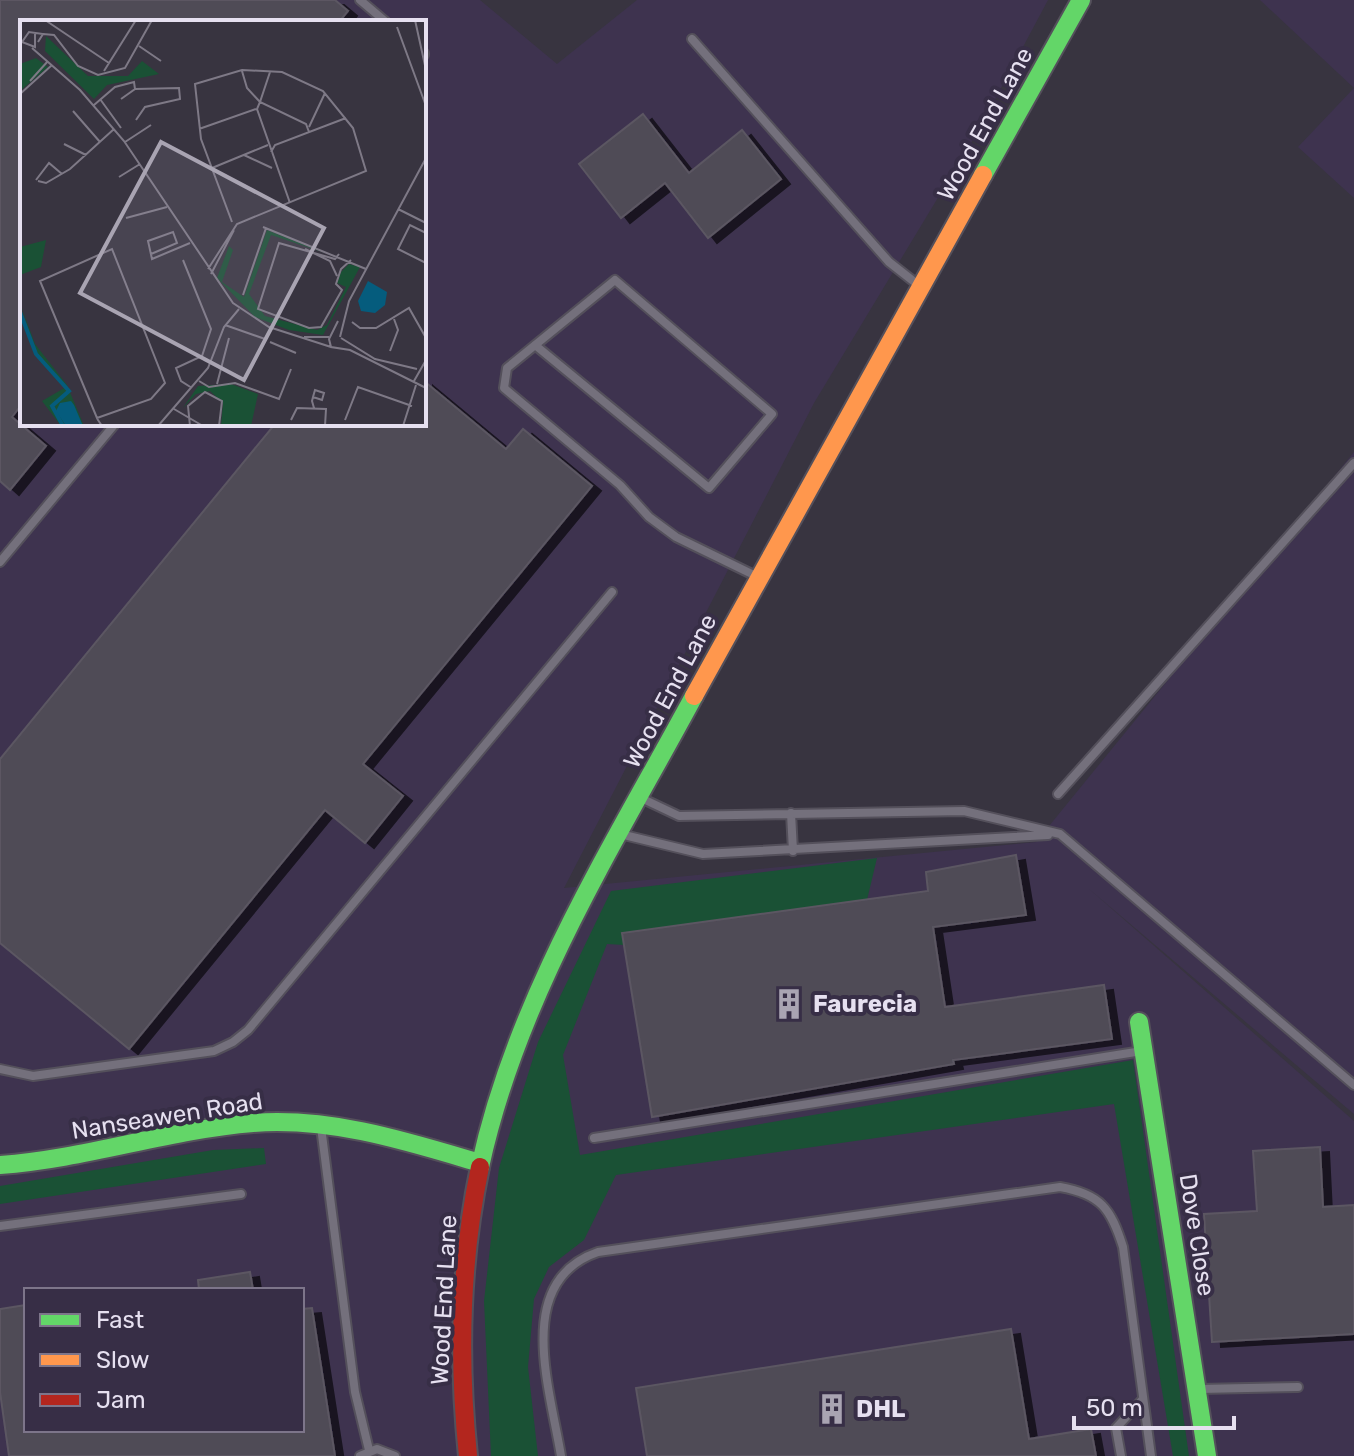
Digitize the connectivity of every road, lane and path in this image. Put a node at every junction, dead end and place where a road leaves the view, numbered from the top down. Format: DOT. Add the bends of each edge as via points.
graph roads {
  1 [pos="360,0"];
  2 [pos="1081,0"];
  3 [pos="384,20"];
  4 [pos="692,39"];
  5 [pos="921,287"];
  6 [pos="535,345"];
  7 [pos="113,426"];
  8 [pos="1354,463"];
  9 [pos="0,562"];
  10 [pos="759,577"];
  11 [pos="612,592"];
  12 [pos="1058,794"];
  13 [pos="640,797"];
  14 [pos="791,813"];
  15 [pos="620,834"];
  16 [pos="1060,834"];
  17 [pos="793,851"];
  18 [pos="1139,1022"];
  19 [pos="1143,1050"];
  20 [pos="0,1069"];
  21 [pos="1354,1085"];
  22 [pos="320,1122"];
  23 [pos="594,1138"];
  24 [pos="480,1163"];
  25 [pos="0,1165"];
  26 [pos="241,1194"];
  27 [pos="0,1226"];
  28 [pos="1298,1387"];
  29 [pos="1198,1389"];
  30 [pos="1143,1399"];
  31 [pos="369,1450"];
  32 [pos="360,1456"];
  33 [pos="395,1456"];
  34 [pos="468,1456"];
  35 [pos="561,1456"];
  36 [pos="1121,1456"];
  37 [pos="1151,1456"];
  38 [pos="1207,1456"];
  1 -- 3 [label="lane"];
  2 -- 5 [label="street, Wood End Lane"];
  4 -- 5 [label="lane" via="889,262"];
  5 -- 10 [label="street, Wood End Lane"];
  6 -- 6 [label="lane" via="709,488 772,414 615,280"];
  6 -- 10 [label="lane" via="507,368 504,388 620,485 649,517 676,537"];
  7 -- 9 [label="lane"];
  8 -- 12 [label="lane"];
  10 -- 13 [label="street, Wood End Lane"];
  11 -- 20 [label="lane" via="233,1042 214,1051 33,1076"];
  13 -- 14 [label="lane" via="679,816"];
  13 -- 15 [label="street, Wood End Lane"];
  14 -- 16 [label="lane" via="964,811"];
  14 -- 17 [label="lane"];
  15 -- 17 [label="lane" via="703,854"];
  15 -- 24 [label="street, Wood End Lane" via="541,983 518,1038"];
  16 -- 17 [label="lane"];
  16 -- 21 [label="lane"];
  18 -- 19 [label="street, Dove Close"];
  19 -- 23 [label="lane"];
  19 -- 29 [label="street, Dove Close"];
  22 -- 24 [label="street, Nanseawen Road" via="380,1133"];
  22 -- 25 [label="street, Nanseawen Road" via="251,1123"];
  22 -- 31 [label="lane" via="355,1392"];
  24 -- 34 [label="street, Wood End Lane" via="463,1313"];
  26 -- 27 [label="lane"];
  28 -- 29 [label="lane"];
  29 -- 38 [label="street, Dove Close"];
  30 -- 35 [label="lane" via="1123,1247 1113,1215 1087,1191 1060,1187 578,1259 549,1291 545,1312 544,1345"];
  30 -- 36 [label="lane" via="1116,1428"];
  30 -- 37 [label="lane"];
  31 -- 32 [label="lane"];
  31 -- 33 [label="lane"];
}
